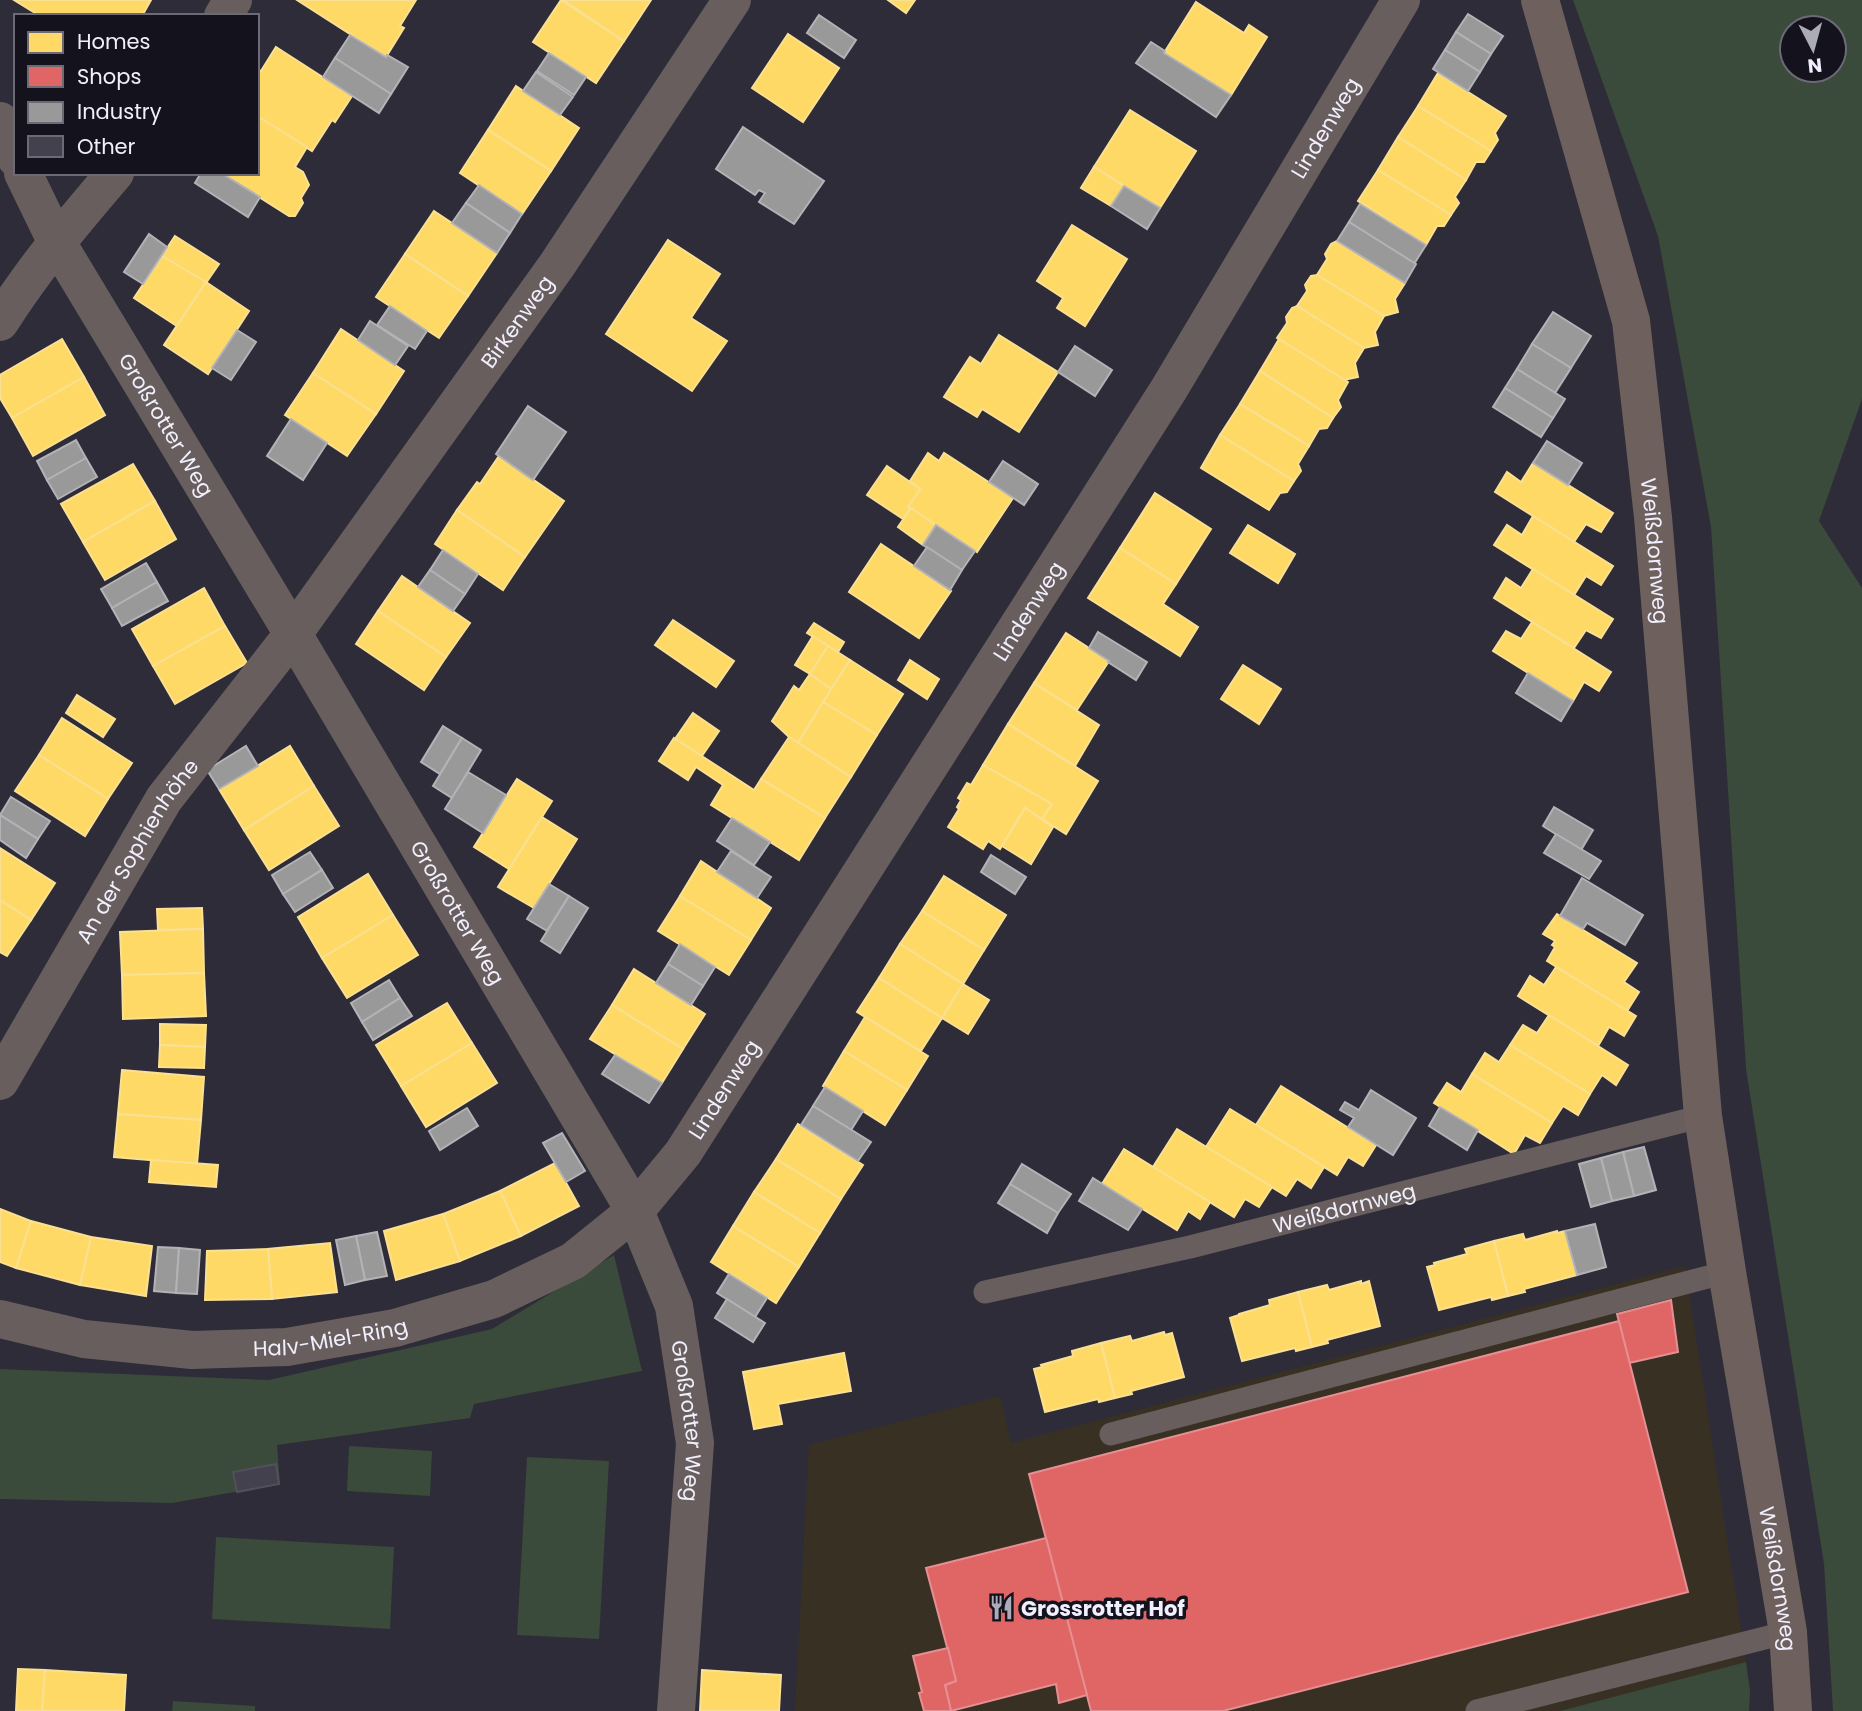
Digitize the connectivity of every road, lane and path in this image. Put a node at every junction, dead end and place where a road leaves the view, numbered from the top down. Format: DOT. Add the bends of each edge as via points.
graph roads {
  1 [pos="732,0"];
  2 [pos="1401,0"];
  3 [pos="1540,0"];
  4 [pos="0,121"];
  5 [pos="14,153"];
  6 [pos="24,175"];
  7 [pos="113,175"];
  8 [pos="56,242"];
  9 [pos="0,322"];
  10 [pos="293,634"];
  11 [pos="0,1081"];
  12 [pos="1703,1116"];
  13 [pos="635,1211"];
  14 [pos="1727,1272"];
  15 [pos="985,1292"];
  16 [pos="0,1319"];
  17 [pos="1111,1434"];
  18 [pos="1788,1632"];
  19 [pos="676,1711"];
  20 [pos="1477,1711"];
  21 [pos="1793,1711"];
  1 -- 10 [label="street, Birkenweg" via="556,265"];
  2 -- 13 [label="street, Lindenweg" via="1169,389 683,1153"];
  3 -- 12 [label="street, Weißdornweg" via="1631,321 1653,517"];
  4 -- 5 [label="street"];
  6 -- 8 [label="street, Großrotter Weg"];
  7 -- 8 [label="street"];
  8 -- 9 [label="street"];
  8 -- 10 [label="street, Großrotter Weg"];
  10 -- 11 [label="street, An der Sophienhöhe" via="164,799"];
  10 -- 13 [label="street, Großrotter Weg"];
  12 -- 14 [label="street, Weißdornweg"];
  12 -- 15 [label="lane, Weißdornweg" via="1189,1247"];
  13 -- 16 [label="street, Halv-Miel-Ring" via="573,1261 494,1299 395,1328 301,1345 192,1350 84,1339"];
  13 -- 19 [label="street, Großrotter Weg" via="674,1306 695,1443"];
  14 -- 17 [label="lane"];
  14 -- 18 [label="street, Weißdornweg"];
  18 -- 20 [label="lane"];
  18 -- 21 [label="street, Weißdornweg"];
}
